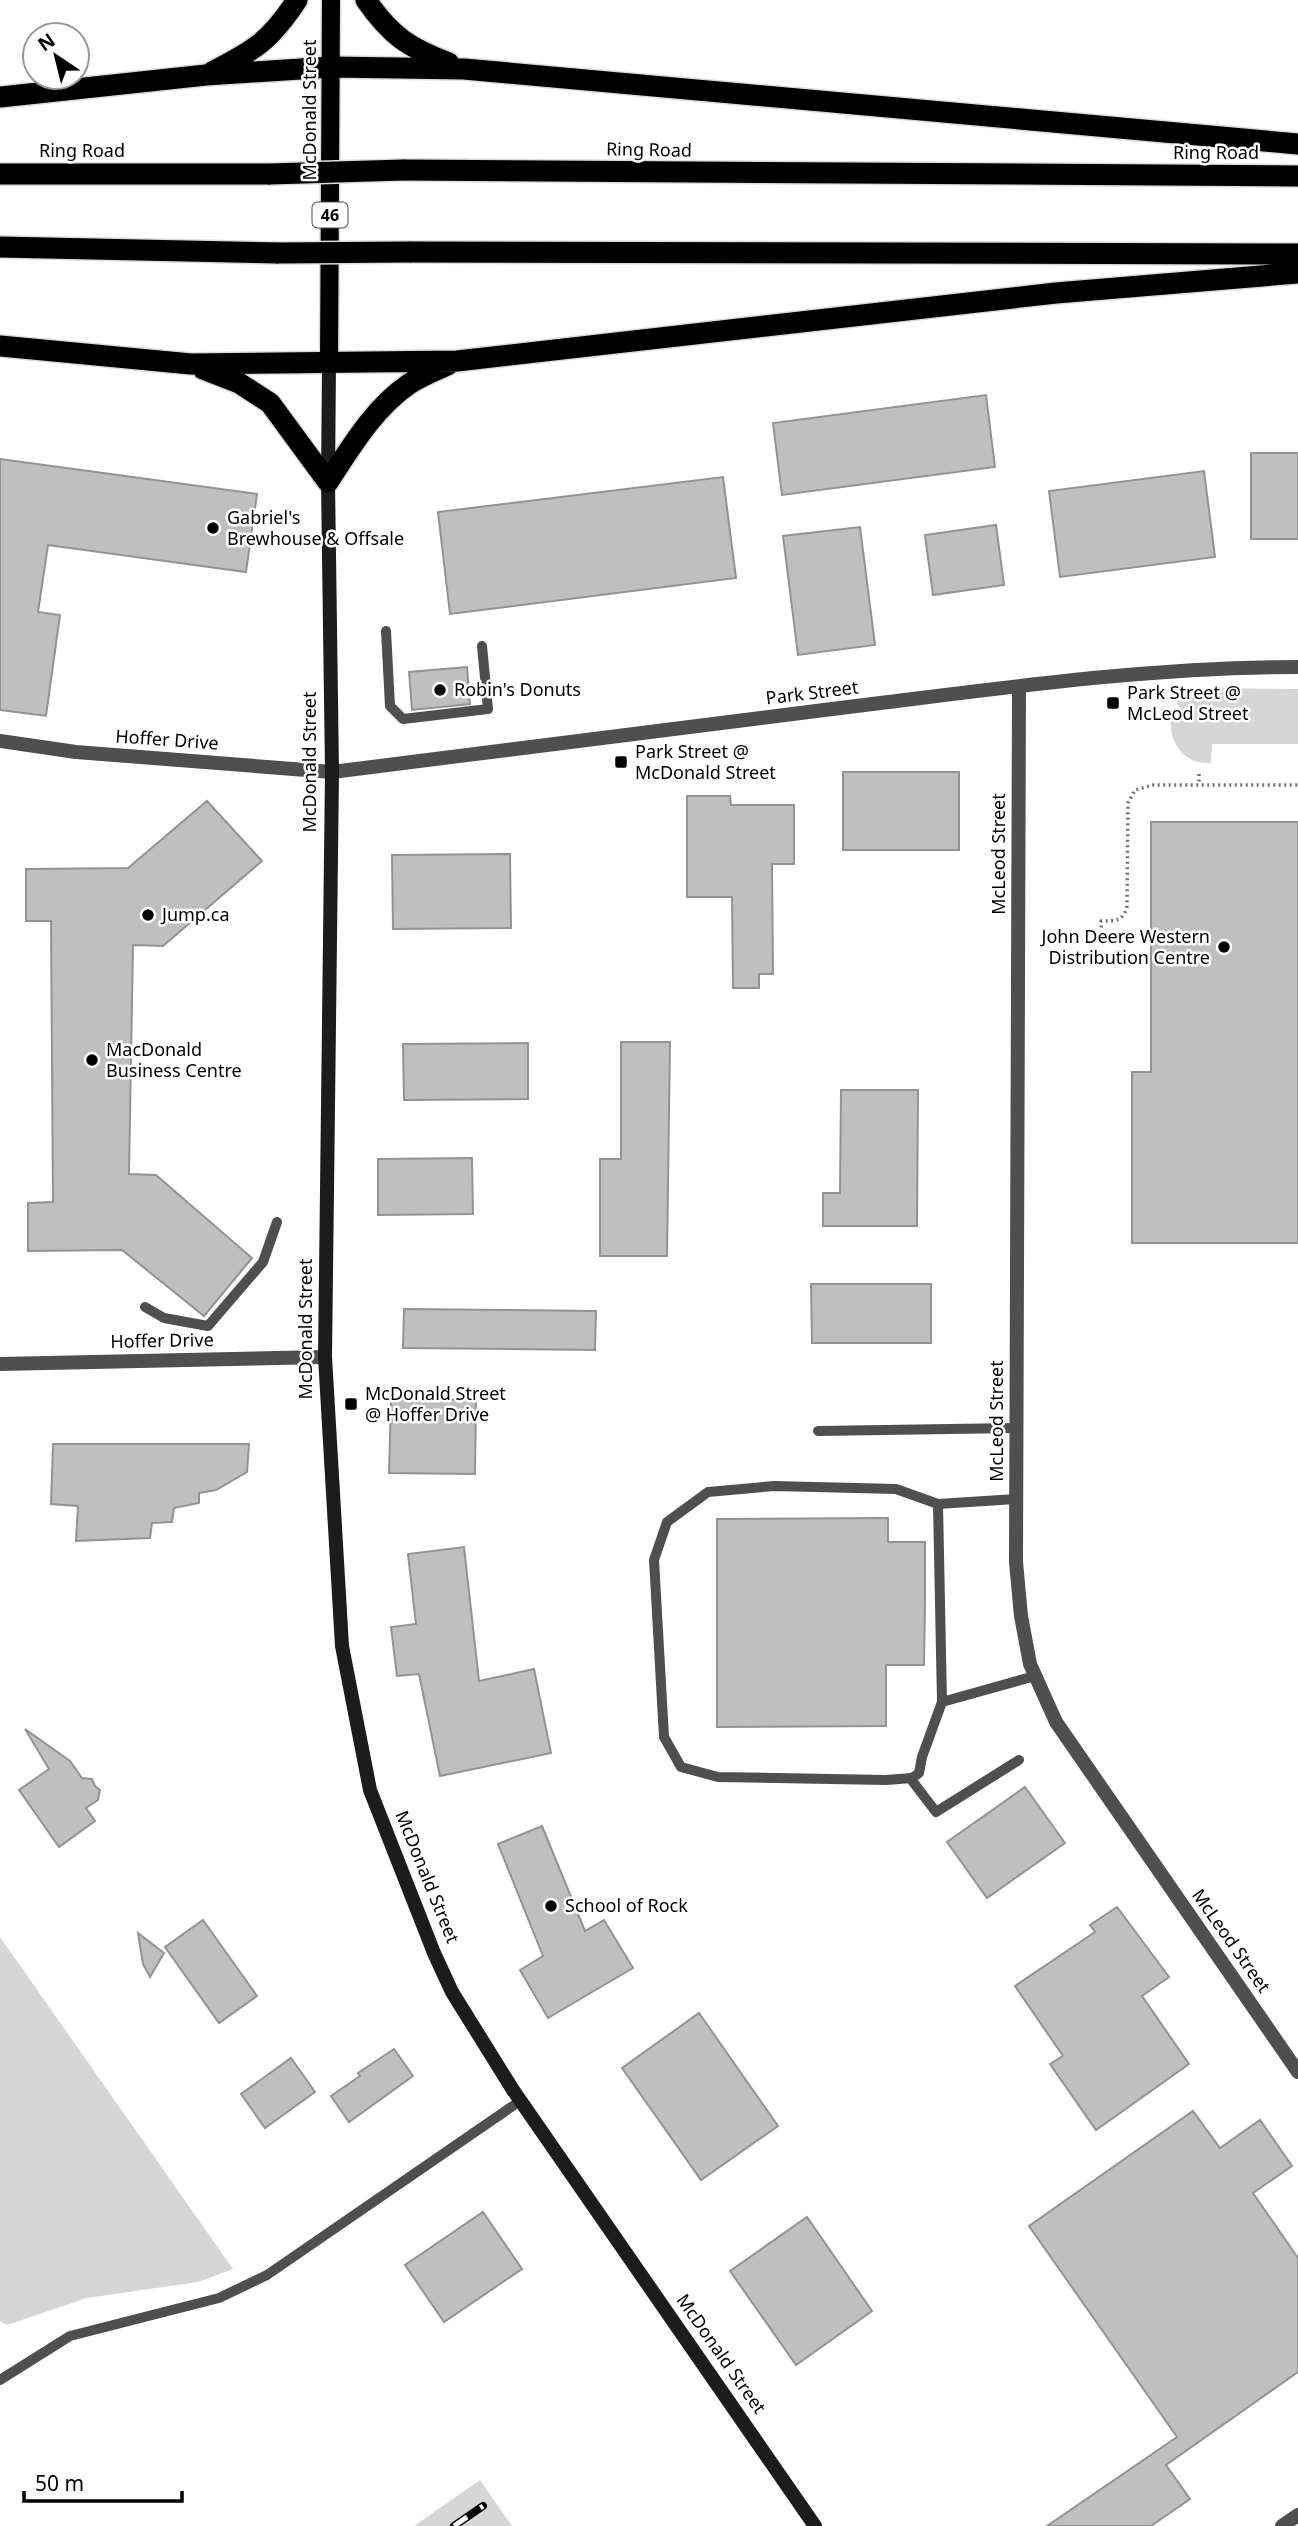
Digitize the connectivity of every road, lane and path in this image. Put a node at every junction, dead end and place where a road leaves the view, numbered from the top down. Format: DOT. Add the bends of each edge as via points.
graph roads {
  1 [pos="297,0"];
  2 [pos="331,0"];
  3 [pos="366,0"];
  4 [pos="332,67"];
  5 [pos="464,69"];
  6 [pos="206,75"];
  7 [pos="0,97"];
  8 [pos="1298,144"];
  9 [pos="0,174"];
  10 [pos="1298,176"];
  11 [pos="0,247"];
  12 [pos="1298,254"];
  13 [pos="1298,273"];
  14 [pos="0,346"];
  15 [pos="457,360"];
  16 [pos="328,363"];
  17 [pos="191,364"];
  18 [pos="328,482"];
  19 [pos="386,631"];
  20 [pos="482,646"];
  21 [pos="1298,667"];
  22 [pos="1019,687"];
  23 [pos="0,741"];
  24 [pos="332,772"];
  25 [pos="1199,774"];
  26 [pos="1199,785"];
  27 [pos="1298,785"];
  28 [pos="1101,944"];
  29 [pos="277,1222"];
  30 [pos="145,1307"];
  31 [pos="325,1357"];
  32 [pos="0,1364"];
  33 [pos="1016,1428"];
  34 [pos="818,1431"];
  35 [pos="1016,1499"];
  36 [pos="938,1504"];
  37 [pos="1035,1676"];
  38 [pos="942,1702"];
  39 [pos="1019,1760"];
  40 [pos="910,1777"];
  41 [pos="1298,2072"];
  42 [pos="520,2101"];
  43 [pos="0,2380"];
  44 [pos="1298,2515"];
  45 [pos="815,2526"];
  46 [pos="1282,2526"];
  1 -- 6 [label="highway" via="256,49"];
  2 -- 4 [label="main road, McDonald Street / 46"];
  3 -- 5 [label="highway" via="415,50"];
  4 -- 5 [label="highway"];
  4 -- 6 [label="highway"];
  4 -- 16 [label="main road, McDonald Street / 46"];
  5 -- 8 [label="highway"];
  6 -- 7 [label="highway"];
  9 -- 10 [label="highway, Ring Road, bridge" via="403,170"];
  11 -- 12 [label="highway, bridge" via="278,253"];
  13 -- 15 [label="highway" via="1056,293"];
  14 -- 17 [label="highway"];
  15 -- 16 [label="highway"];
  15 -- 18 [label="highway" via="410,383 385,405"];
  16 -- 17 [label="highway"];
  16 -- 18 [label="main road, McDonald Street"];
  17 -- 18 [label="highway" via="239,383 270,403"];
  18 -- 24 [label="main road, McDonald Street"];
  19 -- 20 [label="lane" via="390,706 404,719 488,709"];
  21 -- 22 [label="street, Park Street" via="1149,673"];
  22 -- 24 [label="street, Park Street"];
  22 -- 33 [label="street, McLeod Street"];
  23 -- 24 [label="street, Hoffer Drive" via="76,752"];
  24 -- 31 [label="main road, McDonald Street"];
  25 -- 26 [label="path"];
  26 -- 27 [label="path"];
  26 -- 28 [label="path" via="1143,786 1132,794 1128,803 1127,906 1121,919 1101,921"];
  29 -- 30 [label="lane" via="263,1262 208,1326 164,1318"];
  31 -- 32 [label="street, Hoffer Drive"];
  31 -- 42 [label="main road, McDonald Street" via="342,1646 370,1790 452,1992"];
  33 -- 34 [label="lane"];
  33 -- 35 [label="street, McLeod Street"];
  35 -- 36 [label="lane"];
  35 -- 37 [label="street, McLeod Street" via="1021,1616"];
  36 -- 38 [label="lane"];
  36 -- 40 [label="lane" via="896,1489 774,1486 708,1492 667,1522 654,1560 664,1737 681,1767 718,1777"];
  37 -- 38 [label="lane"];
  37 -- 41 [label="street, McLeod Street" via="1056,1722"];
  38 -- 40 [label="lane" via="919,1773"];
  39 -- 40 [label="lane" via="936,1812"];
  42 -- 43 [label="lane" via="267,2275 219,2298 70,2336"];
  42 -- 45 [label="main road, McDonald Street"];
  44 -- 46 [label="street"];
}
